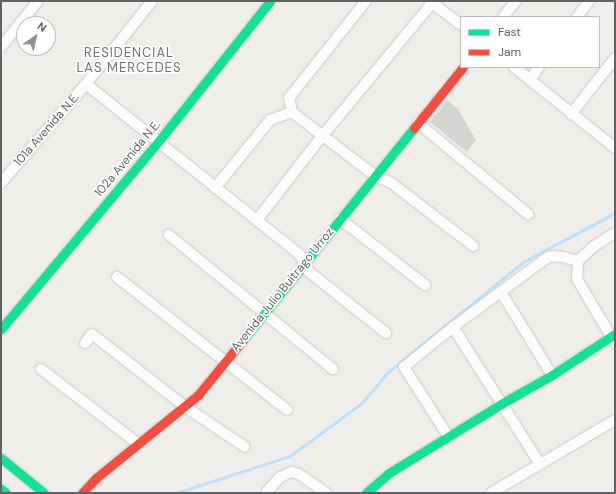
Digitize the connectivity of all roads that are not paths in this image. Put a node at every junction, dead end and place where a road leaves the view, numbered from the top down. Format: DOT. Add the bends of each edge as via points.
graph roads {
  1 [pos="38,1"];
  2 [pos="152,1"];
  3 [pos="270,1"];
  4 [pos="366,1"];
  5 [pos="516,1"];
  6 [pos="589,1"];
  7 [pos="432,2"];
  8 [pos="504,16"];
  9 [pos="578,16"];
  10 [pos="460,24"];
  11 [pos="1,47"];
  12 [pos="615,58"];
  13 [pos="462,68"];
  14 [pos="515,68"];
  15 [pos="538,68"];
  16 [pos="530,80"];
  17 [pos="86,84"];
  18 [pos="292,112"];
  19 [pos="571,114"];
  20 [pos="418,123"];
  21 [pos="323,135"];
  22 [pos="158,142"];
  23 [pos="614,145"];
  24 [pos="375,176"];
  25 [pos="1,183"];
  26 [pos="215,188"];
  27 [pos="528,214"];
  28 [pos="340,219"];
  29 [pos="257,220"];
  30 [pos="615,233"];
  31 [pos="169,236"];
  32 [pos="473,246"];
  33 [pos="578,261"];
  34 [pos="305,262"];
  35 [pos="117,276"];
  36 [pos="425,285"];
  37 [pos="501,292"];
  38 [pos="264,312"];
  39 [pos="2,326"];
  40 [pos="453,327"];
  41 [pos="386,333"];
  42 [pos="614,338"];
  43 [pos="85,343"];
  44 [pos="225,361"];
  45 [pos="333,369"];
  46 [pos="41,370"];
  47 [pos="552,375"];
  48 [pos="501,404"];
  49 [pos="184,406"];
  50 [pos="287,410"];
  51 [pos="614,422"];
  52 [pos="448,436"];
  53 [pos="138,444"];
  54 [pos="245,447"];
  55 [pos="1,458"];
  56 [pos="540,464"];
  57 [pos="33,484"];
  58 [pos="1,489"];
  59 [pos="6,493"];
  60 [pos="44,493"];
  61 [pos="48,493"];
  62 [pos="82,493"];
  63 [pos="266,493"];
  64 [pos="326,493"];
  65 [pos="366,493"];
  66 [pos="491,493"];
  1 -- 11 [label="street"];
  2 -- 17 [label="street, 101a Avenida N.E."];
  3 -- 22 [label="main road, 102a Avenida N.E."];
  4 -- 18 [label="street" via="289,98"];
  5 -- 8 [label="street"];
  6 -- 9 [label="street"];
  7 -- 10 [label="street"];
  7 -- 21 [label="street"];
  12 -- 19 [label="street"];
  13 -- 20 [label="main road, Avenida Julio Buitrago Urroz"];
  14 -- 16 [label="street"];
  15 -- 16 [label="street"];
  16 -- 19 [label="street"];
  17 -- 22 [label="street"];
  17 -- 25 [label="street, 101a Avenida N.E."];
  18 -- 21 [label="street"];
  18 -- 26 [label="street" via="270,120"];
  19 -- 23 [label="street"];
  20 -- 24 [label="main road, Avenida Julio Buitrago Urroz"];
  20 -- 27 [label="street"];
  21 -- 24 [label="street"];
  21 -- 29 [label="street"];
  22 -- 26 [label="street"];
  22 -- 39 [label="main road, 102a Avenida N.E."];
  24 -- 28 [label="main road, Avenida Julio Buitrago Urroz"];
  24 -- 32 [label="street" via="390,182"];
  26 -- 29 [label="street"];
  28 -- 34 [label="main road, Avenida Julio Buitrago Urroz"];
  28 -- 36 [label="street"];
  29 -- 34 [label="street"];
  30 -- 33 [label="street" via="594,246"];
  31 -- 38 [label="street"];
  33 -- 37 [label="street" via="554,256 548,258"];
  33 -- 42 [label="street" via="577,279"];
  34 -- 38 [label="main road, Avenida Julio Buitrago Urroz"];
  34 -- 41 [label="street" via="308,271"];
  35 -- 44 [label="street"];
  37 -- 40 [label="street"];
  37 -- 47 [label="street"];
  38 -- 44 [label="main road, Avenida Julio Buitrago Urroz"];
  38 -- 45 [label="street"];
  40 -- 48 [label="street"];
  40 -- 52 [label="street" via="404,367"];
  42 -- 47 [label="main road"];
  43 -- 49 [label="street" via="92,334"];
  44 -- 49 [label="main road, Avenida Julio Buitrago Urroz" via="198,395"];
  44 -- 50 [label="street"];
  46 -- 53 [label="street"];
  47 -- 48 [label="main road"];
  48 -- 52 [label="main road"];
  48 -- 56 [label="street"];
  49 -- 53 [label="main road, Avenida Julio Buitrago Urroz"];
  49 -- 54 [label="street"];
  51 -- 56 [label="street"];
  52 -- 65 [label="main road" via="389,473"];
  53 -- 62 [label="main road, Avenida Julio Buitrago Urroz" via="96,478"];
  55 -- 57 [label="main road"];
  56 -- 66 [label="street"];
  57 -- 60 [label="main road"];
  57 -- 61 [label="main road"];
  58 -- 59 [label="main road"];
  63 -- 64 [label="street" via="280,477 292,472"];
}
